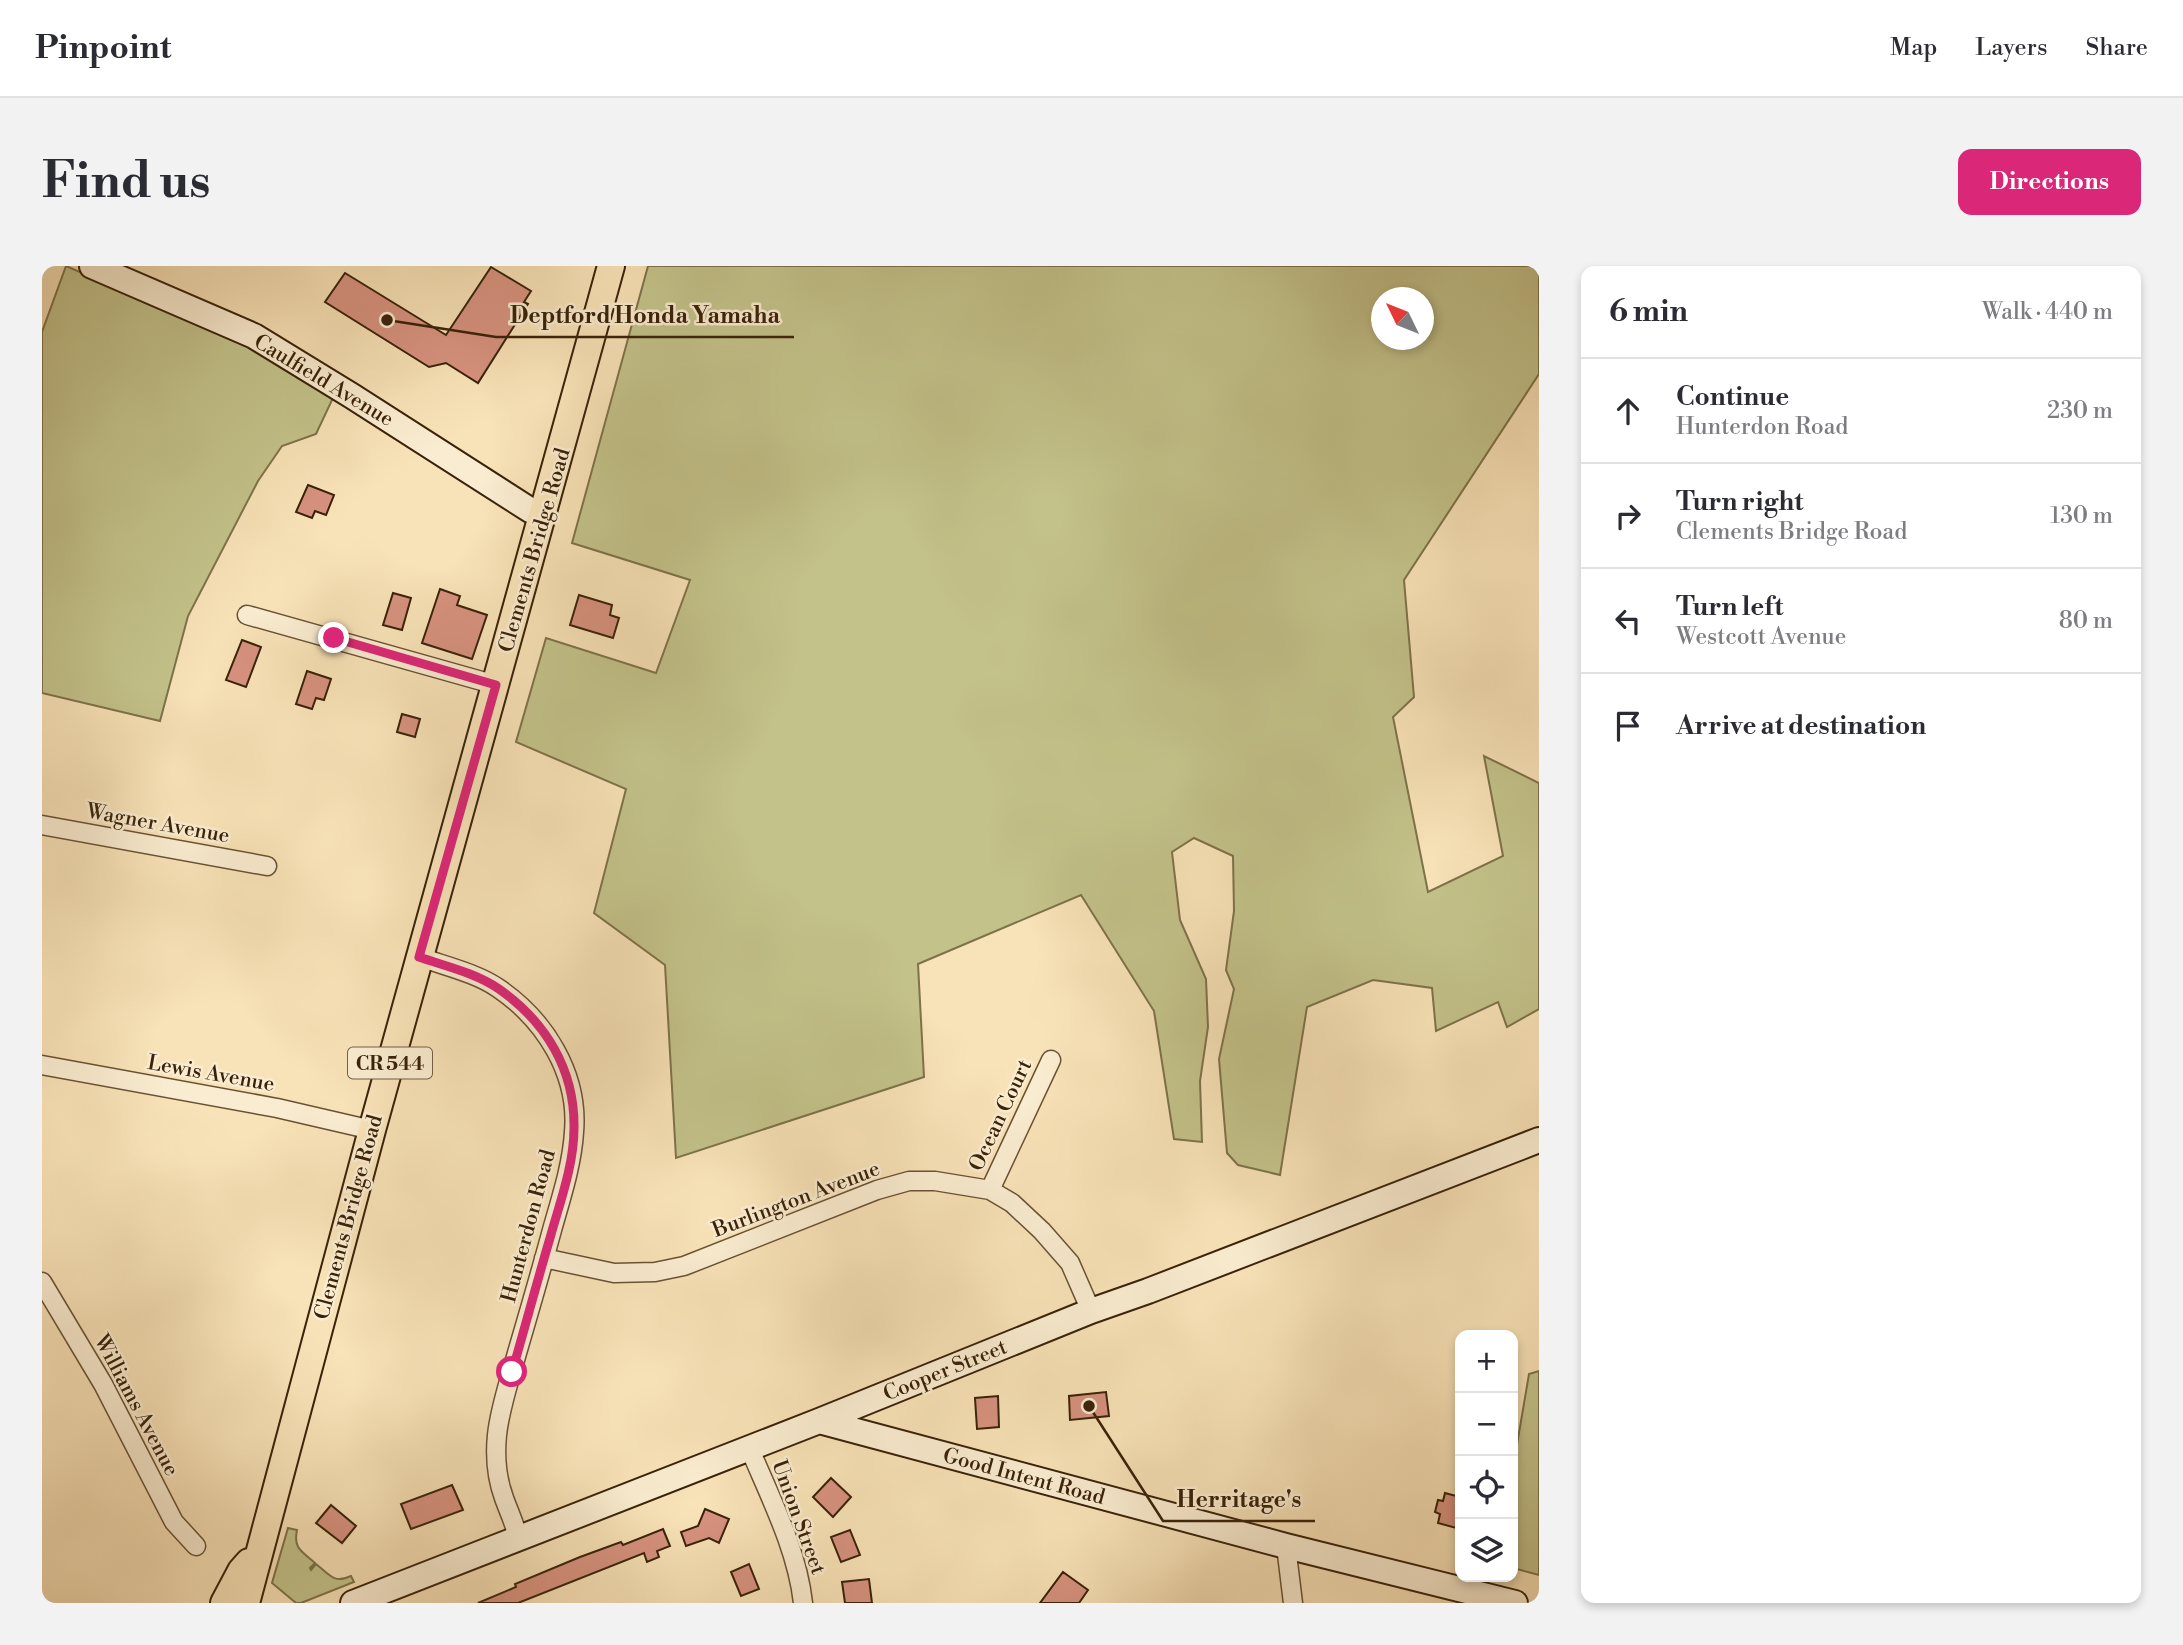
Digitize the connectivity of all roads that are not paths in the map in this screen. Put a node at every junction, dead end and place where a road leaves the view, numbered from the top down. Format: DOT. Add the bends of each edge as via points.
graph roads {
  1 [pos="92,266"];
  2 [pos="611,266"];
  3 [pos="544,515"];
  4 [pos="247,615"];
  5 [pos="496,685"];
  6 [pos="42,825"];
  7 [pos="267,866"];
  8 [pos="419,957"];
  9 [pos="1051,1060"];
  10 [pos="42,1065"];
  11 [pos="372,1130"];
  12 [pos="1539,1140"];
  13 [pos="990,1190"];
  14 [pos="544,1258"];
  15 [pos="42,1282"];
  16 [pos="1091,1311"];
  17 [pos="819,1421"];
  18 [pos="749,1447"];
  19 [pos="518,1538"];
  20 [pos="196,1546"];
  21 [pos="1286,1546"];
  22 [pos="258,1554"];
  23 [pos="224,1603"];
  24 [pos="246,1603"];
  25 [pos="352,1603"];
  26 [pos="803,1603"];
  27 [pos="1293,1603"];
  28 [pos="1515,1603"];
  1 -- 3 [label="main road, Caulfield Avenue" via="254,336"];
  2 -- 3 [label="main road, Clements Bridge Road / CR 544"];
  3 -- 5 [label="main road, Clements Bridge Road / CR 544"];
  4 -- 5 [label="street"];
  5 -- 8 [label="main road, Clements Bridge Road / CR 544"];
  6 -- 7 [label="street, Wagner Avenue"];
  8 -- 11 [label="main road, Clements Bridge Road / CR 544"];
  8 -- 14 [label="street, Hunterdon Road" via="497,987 520,1005 540,1025 569,1081 574,1131 567,1178"];
  9 -- 13 [label="street, Ocean Court"];
  10 -- 11 [label="street, Lewis Avenue"];
  11 -- 22 [label="main road, Clements Bridge Road / CR 544"];
  12 -- 16 [label="main road, Cooper Street"];
  13 -- 14 [label="street, Burlington Avenue" via="909,1181 702,1260 654,1272 600,1271"];
  13 -- 16 [label="street, Burlington Avenue" via="1012,1203 1070,1264"];
  14 -- 19 [label="street, Hunterdon Road" via="497,1436 500,1483"];
  15 -- 20 [label="street, Williams Avenue" via="103,1384 174,1522"];
  16 -- 17 [label="main road, Cooper Street"];
  17 -- 18 [label="main road, Cooper Street"];
  17 -- 21 [label="main road, Good Intent Road"];
  18 -- 19 [label="main road, Cooper Street"];
  18 -- 26 [label="street, Union Street" via="786,1536"];
  19 -- 25 [label="main road, Cooper Street"];
  21 -- 27 [label="street"];
  21 -- 28 [label="main road, Good Intent Road"];
  22 -- 23 [label="main road" via="241,1571"];
  22 -- 24 [label="main road, Clements Bridge Road / CR 544"];
}
